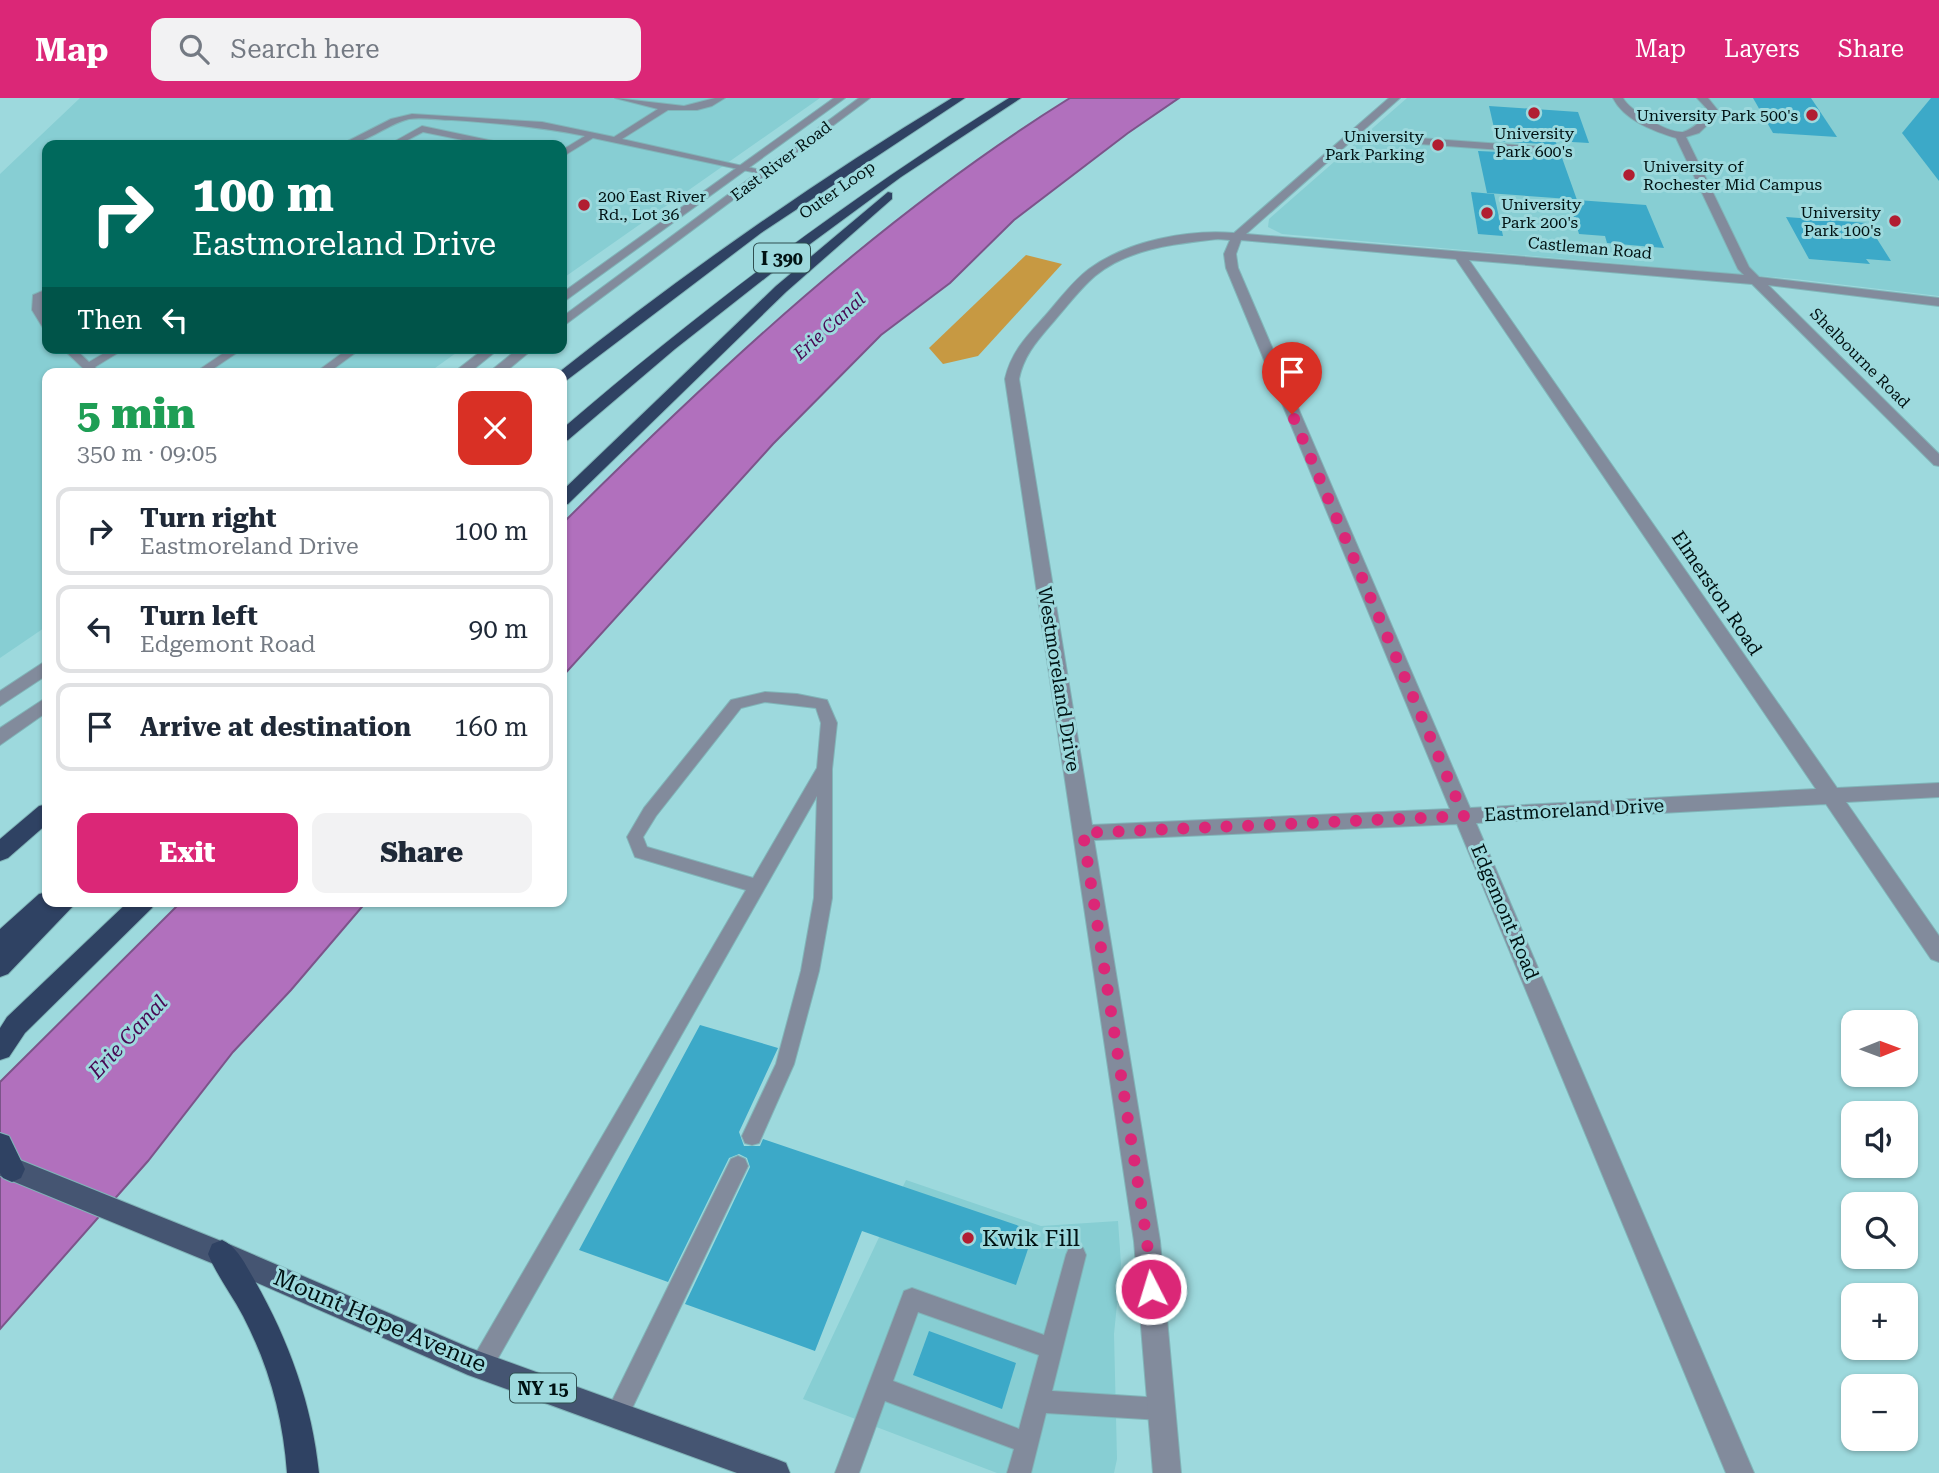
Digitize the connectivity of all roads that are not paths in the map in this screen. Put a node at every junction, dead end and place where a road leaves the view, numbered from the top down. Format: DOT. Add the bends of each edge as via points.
graph roads {
  1 [pos="619,98"];
  2 [pos="681,98"];
  3 [pos="721,98"];
  4 [pos="840,98"];
  5 [pos="865,98"];
  6 [pos="933,98"];
  7 [pos="960,98"];
  8 [pos="1016,98"];
  9 [pos="1395,98"];
  10 [pos="1618,98"];
  11 [pos="1702,98"];
  12 [pos="666,107"];
  13 [pos="963,131"];
  14 [pos="1354,133"];
  15 [pos="593,135"];
  16 [pos="1680,136"];
  17 [pos="617,139"];
  18 [pos="354,140"];
  19 [pos="401,140"];
  20 [pos="474,140"];
  21 [pos="567,151"];
  22 [pos="1558,151"];
  23 [pos="744,167"];
  24 [pos="766,172"];
  25 [pos="1237,236"];
  26 [pos="1461,255"];
  27 [pos="1754,280"];
  28 [pos="42,295"];
  29 [pos="567,295"];
  30 [pos="1939,302"];
  31 [pos="42,318"];
  32 [pos="567,319"];
  33 [pos="74,354"];
  34 [pos="113,354"];
  35 [pos="229,354"];
  36 [pos="348,354"];
  37 [pos="486,354"];
  38 [pos="520,354"];
  39 [pos="590,355"];
  40 [pos="90,368"];
  41 [pos="95,368"];
  42 [pos="207,368"];
  43 [pos="327,368"];
  44 [pos="467,368"];
  45 [pos="502,368"];
  46 [pos="567,373"];
  47 [pos="567,433"];
  48 [pos="1939,463"];
  49 [pos="567,495"];
  50 [pos="42,670"];
  51 [pos="0,701"];
  52 [pos="42,707"];
  53 [pos="0,737"];
  54 [pos="825,768"];
  55 [pos="1939,790"];
  56 [pos="1830,797"];
  57 [pos="42,816"];
  58 [pos="1464,816"];
  59 [pos="1083,833"];
  60 [pos="0,852"];
  61 [pos="756,886"];
  62 [pos="42,905"];
  63 [pos="61,907"];
  64 [pos="139,907"];
  65 [pos="0,943"];
  66 [pos="1939,953"];
  67 [pos="0,967"];
  68 [pos="0,1049"];
  69 [pos="752,1136"];
  70 [pos="0,1145"];
  71 [pos="738,1166"];
  72 [pos="6,1167"];
  73 [pos="222,1254"];
  74 [pos="1076,1255"];
  75 [pos="1053,1349"];
  76 [pos="481,1366"];
  77 [pos="879,1387"];
  78 [pos="1038,1401"];
  79 [pos="1161,1409"];
  80 [pos="617,1415"];
  81 [pos="1027,1443"];
  82 [pos="303,1473"];
  83 [pos="776,1473"];
  84 [pos="847,1473"];
  85 [pos="1018,1473"];
  86 [pos="1167,1473"];
  87 [pos="1740,1473"];
  1 -- 12 [label="lane"];
  2 -- 12 [label="lane"];
  3 -- 12 [label="lane" via="700,108"];
  4 -- 23 [label="street, East River Road"];
  5 -- 24 [label="street, East River Road"];
  6 -- 39 [label="highway" via="740,229"];
  7 -- 39 [label="highway, Outer Loop / I 390" via="790,207"];
  8 -- 13 [label="highway, Outer Loop / I 390"];
  9 -- 14 [label="street"];
  10 -- 16 [label="street" via="1623,108"];
  11 -- 16 [label="street" via="1714,113 1695,131"];
  12 -- 17 [label="lane"];
  13 -- 47 [label="highway, Outer Loop / I 390" via="778,261"];
  13 -- 49 [label="highway" via="781,289"];
  14 -- 22 [label="lane"];
  14 -- 25 [label="street"];
  15 -- 17 [label="lane"];
  15 -- 18 [label="lane" via="495,120 412,116"];
  15 -- 21 [label="lane"];
  16 -- 27 [label="street, Shelbourne Road" via="1744,269"];
  17 -- 23 [label="lane"];
  19 -- 20 [label="lane" via="422,129"];
  23 -- 24 [label="lane"];
  23 -- 29 [label="street, East River Road"];
  24 -- 32 [label="street, East River Road"];
  25 -- 26 [label="street, Castleman Road"];
  25 -- 58 [label="street, Edgemont Road" via="1230,254 1239,289"];
  25 -- 59 [label="street, Westmoreland Drive" via="1170,242 1110,261 1089,275 1015,362 1012,379"];
  26 -- 27 [label="street, Castleman Road"];
  26 -- 56 [label="street, Elmerston Road"];
  27 -- 30 [label="street, Castleman Road"];
  27 -- 48 [label="street, Shelbourne Road"];
  28 -- 31 [label="lane" via="37,298"];
  33 -- 40 [label="lane"];
  34 -- 41 [label="lane"];
  35 -- 42 [label="lane"];
  36 -- 43 [label="lane"];
  37 -- 44 [label="street"];
  38 -- 45 [label="street"];
  39 -- 46 [label="highway, Outer Loop / I 390"];
  50 -- 51 [label="street"];
  52 -- 53 [label="street"];
  54 -- 61 [label="lane"];
  54 -- 61 [label="lane" via="830,723 822,704 765,696 736,704 635,837 641,852"];
  54 -- 69 [label="lane" via="823,898 810,971 785,1064"];
  55 -- 56 [label="street, Eastmoreland Drive"];
  56 -- 58 [label="street, Eastmoreland Drive"];
  56 -- 66 [label="street, Elmerston Road"];
  57 -- 60 [label="highway"];
  58 -- 59 [label="street, Eastmoreland Drive"];
  58 -- 87 [label="street, Edgemont Road"];
  59 -- 79 [label="street, Westmoreland Drive" via="1147,1241"];
  61 -- 76 [label="lane"];
  62 -- 65 [label="highway"];
  63 -- 67 [label="highway"];
  64 -- 68 [label="highway" via="16,1025"];
  70 -- 72 [label="highway"];
  71 -- 80 [label="lane"];
  72 -- 73 [label="main road, NY 15"];
  73 -- 76 [label="main road, Mount Hope Avenue / NY 15"];
  73 -- 82 [label="highway" via="259,1315 276,1355 290,1399"];
  74 -- 75 [label="lane"];
  75 -- 77 [label="lane" via="912,1298"];
  75 -- 78 [label="lane"];
  76 -- 80 [label="main road, Mount Hope Avenue / NY 15"];
  77 -- 81 [label="lane"];
  77 -- 84 [label="lane"];
  78 -- 79 [label="lane"];
  78 -- 81 [label="lane"];
  79 -- 86 [label="street, Westmoreland Drive"];
  80 -- 83 [label="main road, Mount Hope Avenue / NY 15"];
  81 -- 85 [label="lane"];
}
